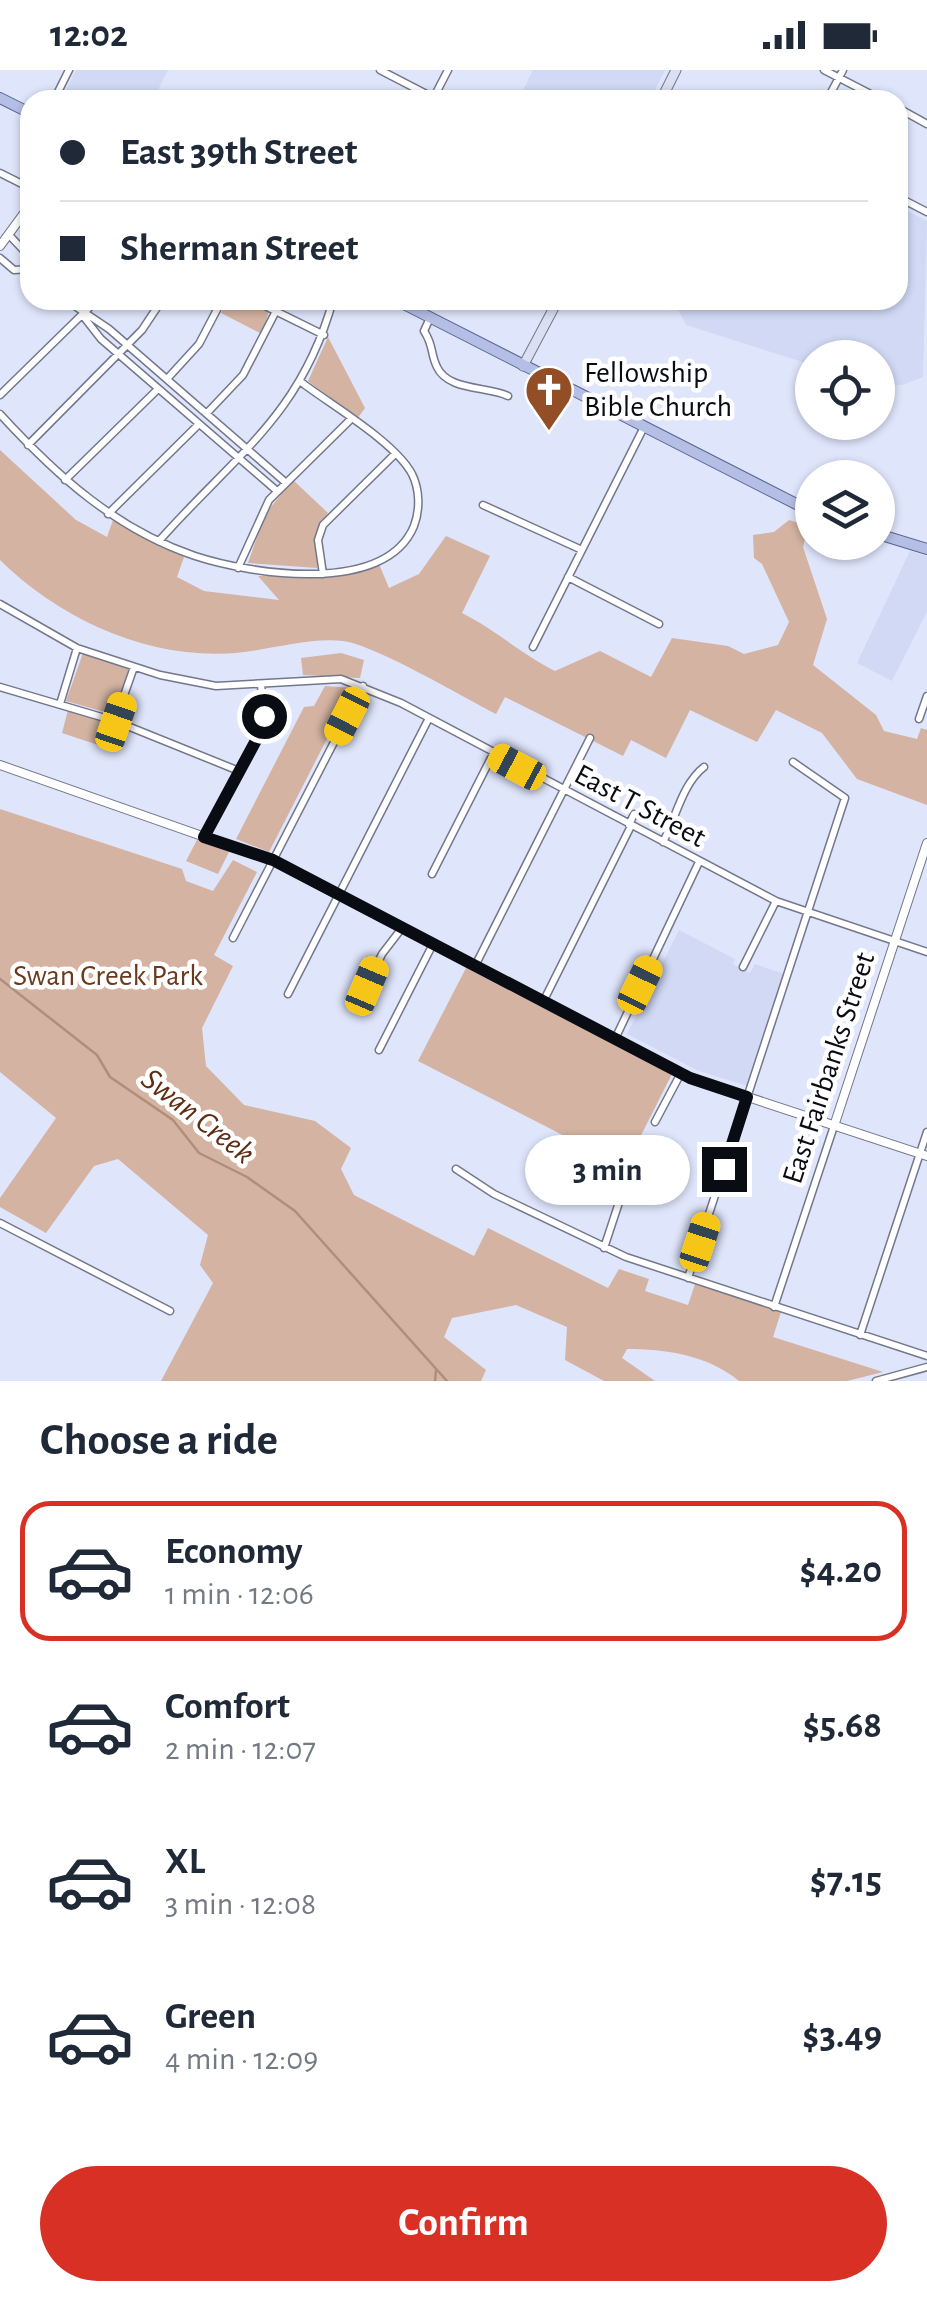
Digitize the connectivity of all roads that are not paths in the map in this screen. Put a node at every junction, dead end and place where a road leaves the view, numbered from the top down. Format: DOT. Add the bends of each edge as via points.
graph roads {
  1 [pos="380,70"];
  2 [pos="824,70"];
  3 [pos="841,74"];
  4 [pos="417,90"];
  5 [pos="866,90"];
  6 [pos="20,220"];
  7 [pos="10,236"];
  8 [pos="0,246"];
  9 [pos="20,246"];
  10 [pos="77,310"];
  11 [pos="87,310"];
  12 [pos="154,310"];
  13 [pos="217,310"];
  14 [pos="330,310"];
  15 [pos="415,310"];
  16 [pos="553,310"];
  17 [pos="276,311"];
  18 [pos="82,315"];
  19 [pos="430,318"];
  20 [pos="324,335"];
  21 [pos="128,345"];
  22 [pos="118,354"];
  23 [pos="524,366"];
  24 [pos="168,379"];
  25 [pos="300,382"];
  26 [pos="158,389"];
  27 [pos="0,395"];
  28 [pos="508,396"];
  29 [pos="207,413"];
  30 [pos="0,414"];
  31 [pos="350,420"];
  32 [pos="199,424"];
  33 [pos="644,427"];
  34 [pos="28,444"];
  35 [pos="246,448"];
  36 [pos="394,454"];
  37 [pos="238,457"];
  38 [pos="65,480"];
  39 [pos="286,482"];
  40 [pos="276,491"];
  41 [pos="795,503"];
  42 [pos="483,505"];
  43 [pos="108,514"];
  44 [pos="895,540"];
  45 [pos="159,542"];
  46 [pos="582,550"];
  47 [pos="927,550"];
  48 [pos="238,568"];
  49 [pos="322,574"];
  50 [pos="568,577"];
  51 [pos="0,604"];
  52 [pos="659,624"];
  53 [pos="533,647"];
  54 [pos="77,648"];
  55 [pos="134,667"];
  56 [pos="261,685"];
  57 [pos="0,686"];
  58 [pos="362,686"];
  59 [pos="927,696"];
  60 [pos="60,704"];
  61 [pos="919,719"];
  62 [pos="428,720"];
  63 [pos="116,722"];
  64 [pos="590,738"];
  65 [pos="493,754"];
  66 [pos="794,762"];
  67 [pos="0,765"];
  68 [pos="704,767"];
  69 [pos="239,771"];
  70 [pos="564,792"];
  71 [pos="634,814"];
  72 [pos="630,826"];
  73 [pos="204,837"];
  74 [pos="663,842"];
  75 [pos="927,843"];
  76 [pos="273,860"];
  77 [pos="700,862"];
  78 [pos="432,874"];
  79 [pos="339,894"];
  80 [pos="776,902"];
  81 [pos="808,912"];
  82 [pos="402,928"];
  83 [pos="233,938"];
  84 [pos="894,940"];
  85 [pos="434,944"];
  86 [pos="927,952"];
  87 [pos="475,966"];
  88 [pos="743,967"];
  89 [pos="367,986"];
  90 [pos="288,994"];
  91 [pos="544,1002"];
  92 [pos="615,1039"];
  93 [pos="378,1050"];
  94 [pos="681,1074"];
  95 [pos="747,1097"];
  96 [pos="656,1122"];
  97 [pos="834,1126"];
  98 [pos="927,1132"];
  99 [pos="923,1155"];
  100 [pos="456,1168"];
  101 [pos="630,1170"];
  102 [pos="0,1223"];
  103 [pos="604,1248"];
  104 [pos="688,1278"];
  105 [pos="774,1307"];
  106 [pos="170,1311"];
  107 [pos="860,1336"];
  108 [pos="927,1356"];
  109 [pos="927,1367"];
  110 [pos="876,1381"];
  1 -- 4 [label="street"];
  2 -- 3 [label="street"];
  3 -- 5 [label="street"];
  6 -- 7 [label="street"];
  7 -- 8 [label="street"];
  7 -- 9 [label="street"];
  10 -- 18 [label="street"];
  11 -- 18 [label="street"];
  12 -- 21 [label="street"];
  13 -- 24 [label="street" via="199,344"];
  14 -- 20 [label="street"];
  15 -- 19 [label="main road"];
  16 -- 23 [label="main road"];
  17 -- 20 [label="street"];
  17 -- 29 [label="street" via="243,374"];
  18 -- 21 [label="street"];
  18 -- 22 [label="street"];
  18 -- 27 [label="street"];
  19 -- 23 [label="main road"];
  19 -- 28 [label="street" via="424,331 442,376"];
  20 -- 25 [label="street"];
  21 -- 22 [label="street"];
  21 -- 24 [label="street"];
  22 -- 26 [label="street"];
  22 -- 34 [label="street"];
  23 -- 33 [label="main road"];
  24 -- 29 [label="street"];
  25 -- 31 [label="street"];
  25 -- 35 [label="street" via="281,414"];
  26 -- 32 [label="street"];
  26 -- 38 [label="street"];
  29 -- 35 [label="street"];
  30 -- 34 [label="street"];
  31 -- 36 [label="street"];
  31 -- 39 [label="street"];
  32 -- 37 [label="street"];
  32 -- 43 [label="street"];
  33 -- 41 [label="main road"];
  33 -- 46 [label="street"];
  34 -- 38 [label="street"];
  35 -- 37 [label="street"];
  35 -- 39 [label="street"];
  36 -- 49 [label="street" via="323,525"];
  36 -- 49 [label="street" via="412,474 418,496 409,535 378,559"];
  37 -- 40 [label="street"];
  37 -- 45 [label="street"];
  38 -- 43 [label="street"];
  39 -- 40 [label="street"];
  40 -- 48 [label="street"];
  42 -- 46 [label="street"];
  43 -- 45 [label="street"];
  44 -- 47 [label="main road"];
  45 -- 48 [label="street"];
  46 -- 50 [label="street"];
  48 -- 49 [label="street"];
  50 -- 52 [label="street"];
  50 -- 53 [label="street"];
  51 -- 54 [label="street, East T Street"];
  54 -- 55 [label="street, East T Street"];
  54 -- 60 [label="street"];
  55 -- 56 [label="street, East T Street" via="216,686"];
  55 -- 63 [label="street"];
  56 -- 58 [label="street, East T Street" via="334,678"];
  56 -- 69 [label="street" via="263,724"];
  57 -- 60 [label="street"];
  58 -- 62 [label="street, East T Street"];
  58 -- 76 [label="street"];
  59 -- 61 [label="street"];
  60 -- 63 [label="street"];
  62 -- 65 [label="street, East T Street"];
  62 -- 79 [label="street"];
  63 -- 69 [label="street"];
  64 -- 70 [label="street"];
  65 -- 70 [label="street, East T Street"];
  65 -- 78 [label="street"];
  66 -- 81 [label="street" via="845,798"];
  67 -- 73 [label="street"];
  68 -- 74 [label="street" via="688,785"];
  69 -- 73 [label="street"];
  70 -- 72 [label="street, East T Street"];
  70 -- 87 [label="street"];
  71 -- 72 [label="street"];
  72 -- 74 [label="street, East T Street"];
  72 -- 91 [label="street"];
  73 -- 76 [label="street"];
  74 -- 77 [label="street, East T Street"];
  75 -- 84 [label="street, East Fairbanks Street"];
  76 -- 79 [label="street"];
  76 -- 83 [label="street"];
  77 -- 80 [label="street, East T Street"];
  77 -- 92 [label="street"];
  79 -- 82 [label="street"];
  79 -- 90 [label="street"];
  80 -- 81 [label="street, East T Street"];
  80 -- 88 [label="street"];
  81 -- 84 [label="street, East T Street"];
  81 -- 95 [label="street"];
  82 -- 85 [label="street"];
  82 -- 89 [label="street"];
  84 -- 86 [label="street, East T Street"];
  84 -- 97 [label="street, East Fairbanks Street"];
  85 -- 87 [label="street"];
  85 -- 93 [label="street"];
  87 -- 91 [label="street"];
  91 -- 92 [label="street"];
  92 -- 94 [label="street"];
  94 -- 95 [label="street"];
  94 -- 96 [label="street"];
  95 -- 97 [label="street"];
  95 -- 104 [label="street"];
  97 -- 99 [label="street"];
  97 -- 105 [label="street, East Fairbanks Street"];
  98 -- 99 [label="street"];
  99 -- 107 [label="street"];
  100 -- 103 [label="street"];
  101 -- 103 [label="street"];
  102 -- 106 [label="street"];
  103 -- 104 [label="street"];
  104 -- 105 [label="street"];
  105 -- 107 [label="street"];
  107 -- 108 [label="street"];
  109 -- 110 [label="street"];
}
